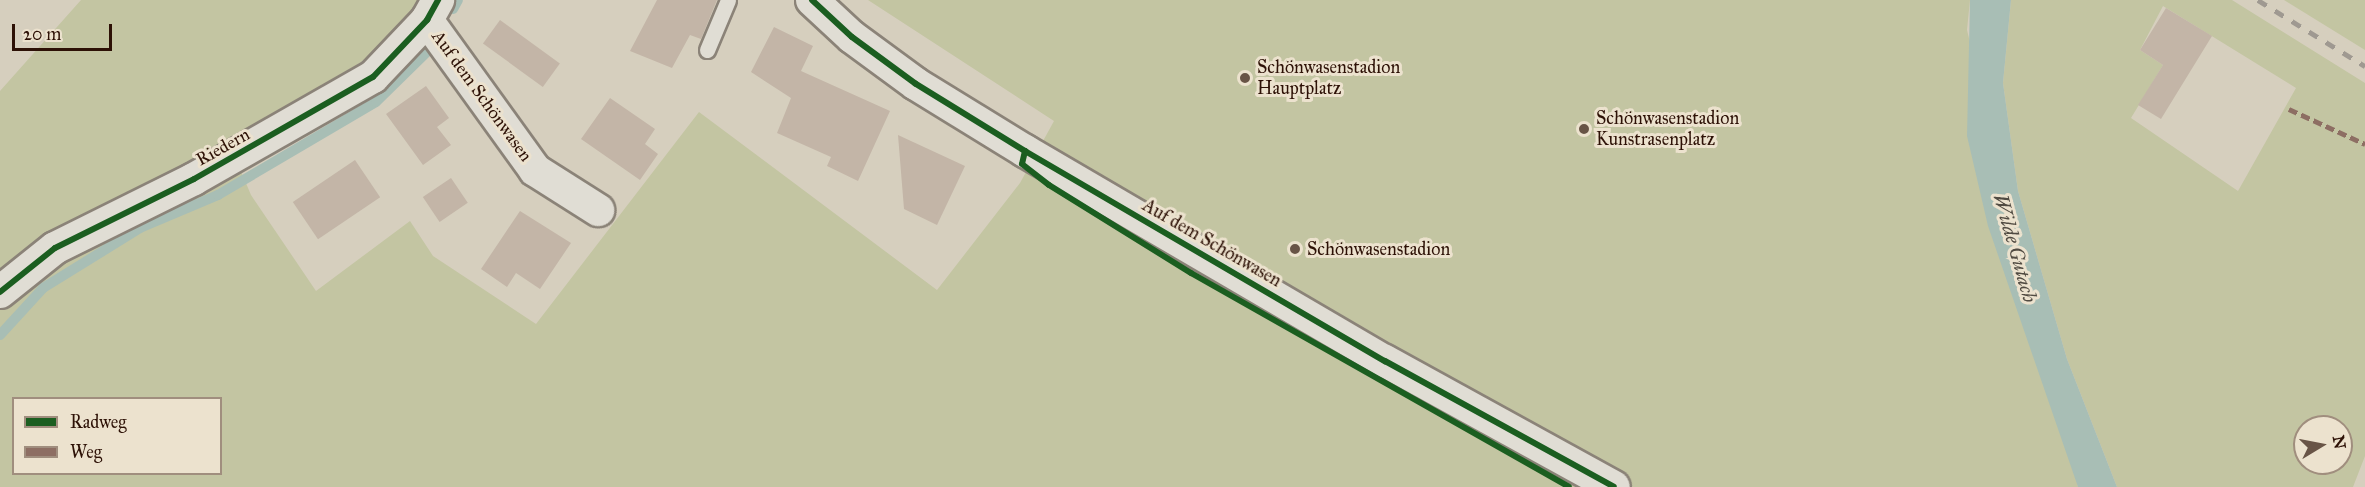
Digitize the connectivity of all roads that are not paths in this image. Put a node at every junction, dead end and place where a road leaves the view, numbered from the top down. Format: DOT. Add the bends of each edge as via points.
graph roads {
  1 [pos="728,0"];
  2 [pos="812,0"];
  3 [pos="432,10"];
  4 [pos="707,50"];
  5 [pos="598,210"];
  6 [pos="0,292"];
  7 [pos="1614,487"];
  1 -- 4 [label="lane"];
  2 -- 7 [label="street, Auf dem Schönwasen" via="852,37 907,77 1025,151 1385,361"];
  3 -- 5 [label="street, Auf dem Schönwasen" via="535,170"];
  3 -- 6 [label="street, Riedern" via="372,77 194,179 55,248"];
}
